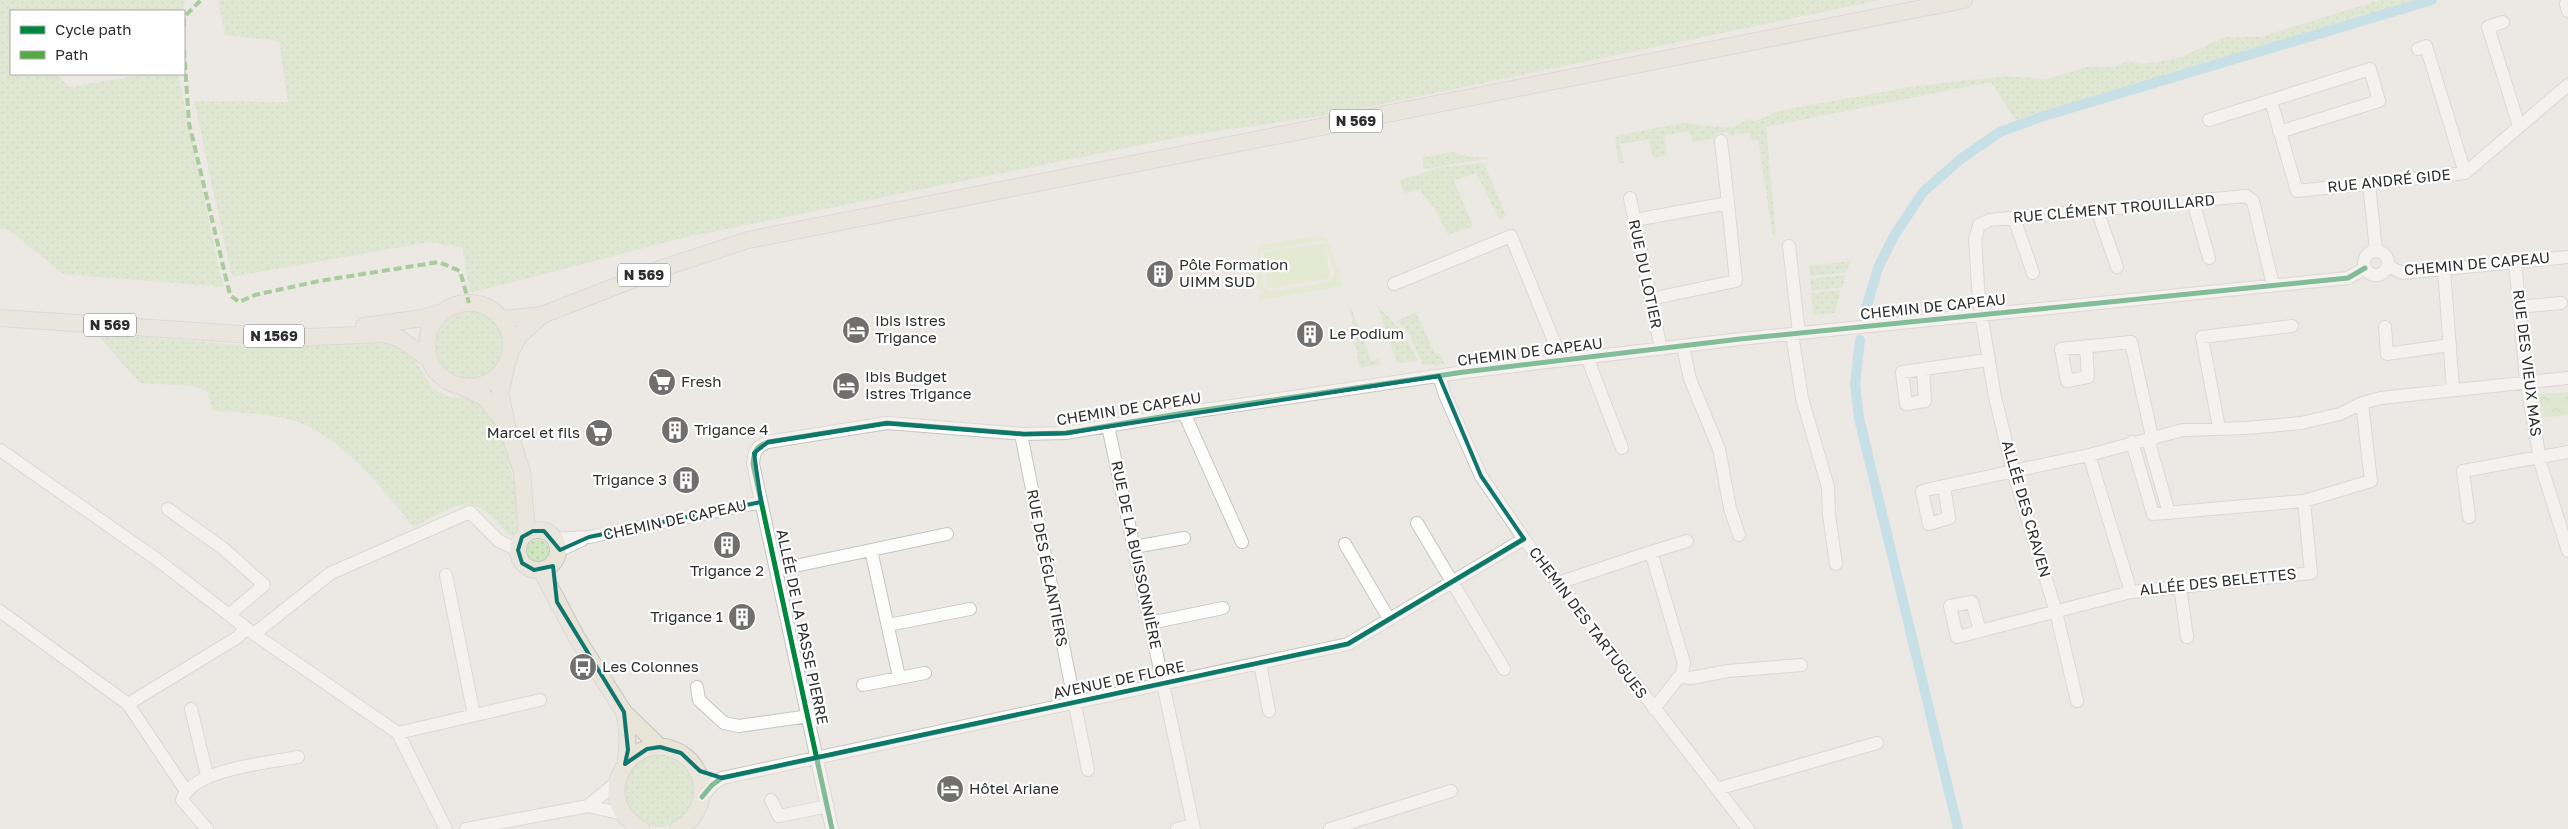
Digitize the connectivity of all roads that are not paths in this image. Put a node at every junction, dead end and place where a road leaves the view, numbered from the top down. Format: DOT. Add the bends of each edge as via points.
graph roads {
  1 [pos="1964,0"];
  2 [pos="2503,22"];
  3 [pos="2418,49"];
  4 [pos="2568,85"];
  5 [pos="2271,100"];
  6 [pos="2209,120"];
  7 [pos="2519,126"];
  8 [pos="2279,132"];
  9 [pos="1720,141"];
  10 [pos="2465,173"];
  11 [pos="2368,183"];
  12 [pos="1630,198"];
  13 [pos="2193,201"];
  14 [pos="1728,203"];
  15 [pos="2097,210"];
  16 [pos="2014,218"];
  17 [pos="1634,220"];
  18 [pos="1789,246"];
  19 [pos="2376,250"];
  20 [pos="2568,257"];
  21 [pos="2209,258"];
  22 [pos="2515,262"];
  23 [pos="2388,266"];
  24 [pos="2117,267"];
  25 [pos="2365,268"];
  26 [pos="2444,270"];
  27 [pos="2033,273"];
  28 [pos="1394,284"];
  29 [pos="2273,285"];
  30 [pos="1650,299"];
  31 [pos="2561,303"];
  32 [pos="2520,307"];
  33 [pos="444,311"];
  34 [pos="542,315"];
  35 [pos="1982,315"];
  36 [pos="0,318"];
  37 [pos="503,319"];
  38 [pos="2292,326"];
  39 [pos="2385,327"];
  40 [pos="220,333"];
  41 [pos="1795,334"];
  42 [pos="328,336"];
  43 [pos="2450,345"];
  44 [pos="2086,346"];
  45 [pos="1683,347"];
  46 [pos="512,349"];
  47 [pos="1661,349"];
  48 [pos="1587,357"];
  49 [pos="430,360"];
  50 [pos="1988,360"];
  51 [pos="1562,361"];
  52 [pos="506,368"];
  53 [pos="1922,369"];
  54 [pos="1439,376"];
  55 [pos="2567,378"];
  56 [pos="2526,380"];
  57 [pos="464,388"];
  58 [pos="2454,389"];
  59 [pos="2362,402"];
  60 [pos="1184,413"];
  61 [pos="507,426"];
  62 [pos="1108,426"];
  63 [pos="2219,428"];
  64 [pos="1021,434"];
  65 [pos="2150,438"];
  66 [pos="2132,442"];
  67 [pos="1622,448"];
  68 [pos="0,450"];
  69 [pos="2568,452"];
  70 [pos="2089,455"];
  71 [pos="2540,457"];
  72 [pos="2013,471"];
  73 [pos="1944,486"];
  74 [pos="524,497"];
  75 [pos="2304,501"];
  76 [pos="762,502"];
  77 [pos="168,509"];
  78 [pos="2169,513"];
  79 [pos="2469,517"];
  80 [pos="1417,523"];
  81 [pos="527,533"];
  82 [pos="947,534"];
  83 [pos="1739,535"];
  84 [pos="1184,538"];
  85 [pos="1524,539"];
  86 [pos="1687,540"];
  87 [pos="1242,542"];
  88 [pos="1345,544"];
  89 [pos="1134,548"];
  90 [pos="518,550"];
  91 [pos="871,550"];
  92 [pos="550,551"];
  93 [pos="2568,551"];
  94 [pos="1651,552"];
  95 [pos="1836,564"];
  96 [pos="776,570"];
  97 [pos="446,575"];
  98 [pos="1453,582"];
  99 [pos="1558,583"];
  100 [pos="2180,586"];
  101 [pos="2131,592"];
  102 [pos="1223,608"];
  103 [pos="970,609"];
  104 [pos="0,611"];
  105 [pos="2056,612"];
  106 [pos="229,615"];
  107 [pos="1389,620"];
  108 [pos="1150,623"];
  109 [pos="888,625"];
  110 [pos="250,631"];
  111 [pos="1980,631"];
  112 [pos="2187,637"];
  113 [pos="1260,663"];
  114 [pos="1801,664"];
  115 [pos="1504,669"];
  116 [pos="925,673"];
  117 [pos="899,677"];
  118 [pos="1679,677"];
  119 [pos="863,684"];
  120 [pos="1163,685"];
  121 [pos="697,687"];
  122 [pos="540,700"];
  123 [pos="2077,700"];
  124 [pos="1074,702"];
  125 [pos="128,704"];
  126 [pos="191,709"];
  127 [pos="1654,709"];
  128 [pos="1269,711"];
  129 [pos="624,712"];
  130 [pos="474,715"];
  131 [pos="808,716"];
  132 [pos="398,733"];
  133 [pos="1877,743"];
  134 [pos="660,747"];
  135 [pos="298,757"];
  136 [pos="818,758"];
  137 [pos="625,764"];
  138 [pos="696,768"];
  139 [pos="1088,770"];
  140 [pos="207,775"];
  141 [pos="722,778"];
  142 [pos="616,783"];
  143 [pos="1717,789"];
  144 [pos="1451,791"];
  145 [pos="184,795"];
  146 [pos="702,797"];
  147 [pos="772,800"];
  148 [pos="588,806"];
  149 [pos="828,806"];
  150 [pos="623,814"];
  151 [pos="694,821"];
  152 [pos="1194,827"];
  153 [pos="207,829"];
  154 [pos="446,829"];
  155 [pos="466,829"];
  156 [pos="641,829"];
  157 [pos="678,829"];
  158 [pos="832,829"];
  159 [pos="1177,829"];
  160 [pos="1330,829"];
  161 [pos="1748,829"];
  1 -- 34 [label="main road, N 569" via="748,240 660,269"];
  2 -- 7 [label="street" via="2488,27"];
  3 -- 10 [label="street" via="2426,46"];
  4 -- 7 [label="street, RUE ANDRÉ GIDE"];
  5 -- 6 [label="street"];
  5 -- 8 [label="street"];
  5 -- 8 [label="street" via="2370,69 2379,101"];
  7 -- 10 [label="street, RUE ANDRÉ GIDE"];
  8 -- 11 [label="street, RUE ANDRÉ GIDE" via="2298,191"];
  9 -- 14 [label="street"];
  10 -- 11 [label="street, RUE ANDRÉ GIDE"];
  11 -- 19 [label="street"];
  12 -- 17 [label="street, RUE DU LOTIER"];
  13 -- 15 [label="street, RUE CLÉMENT TROUILLARD"];
  13 -- 21 [label="street"];
  13 -- 29 [label="street, RUE CLÉMENT TROUILLARD" via="2246,196 2253,201"];
  14 -- 17 [label="street"];
  14 -- 30 [label="street" via="1736,281"];
  15 -- 16 [label="street, RUE CLÉMENT TROUILLARD"];
  15 -- 24 [label="street"];
  16 -- 27 [label="street"];
  16 -- 35 [label="street, RUE CLÉMENT TROUILLARD" via="1990,220 1979,225 1974,240"];
  17 -- 30 [label="street, RUE DU LOTIER"];
  18 -- 41 [label="street"];
  19 -- 23 [label="street" via="2386,255"];
  19 -- 25 [label="street" via="2364,258"];
  20 -- 22 [label="street, CHEMIN DE CAPEAU"];
  22 -- 26 [label="street, CHEMIN DE CAPEAU"];
  22 -- 32 [label="street, RUE DES VIEUX MAS"];
  23 -- 25 [label="street" via="2377,275 2370,274"];
  23 -- 26 [label="street, CHEMIN DE CAPEAU" via="2402,273"];
  25 -- 29 [label="street, CHEMIN DE CAPEAU" via="2348,278"];
  26 -- 43 [label="street"];
  28 -- 51 [label="street" via="1510,236"];
  29 -- 35 [label="street, CHEMIN DE CAPEAU"];
  30 -- 47 [label="street, RUE DU LOTIER"];
  31 -- 32 [label="street"];
  32 -- 56 [label="street, RUE DES VIEUX MAS"];
  33 -- 37 [label="main road" via="456,305 482,304"];
  33 -- 42 [label="main road"];
  33 -- 49 [label="main road" via="428,334"];
  34 -- 37 [label="main road, N 569"];
  34 -- 46 [label="main road, N 569" via="520,336"];
  35 -- 41 [label="street, CHEMIN DE CAPEAU"];
  35 -- 50 [label="street, ALLÉE DES CRAVEN"];
  36 -- 40 [label="main road, N 569"];
  37 -- 46 [label="main road"];
  38 -- 63 [label="street" via="2202,337"];
  39 -- 43 [label="street" via="2387,354"];
  40 -- 42 [label="main road, N 1569"];
  41 -- 45 [label="street, CHEMIN DE CAPEAU"];
  41 -- 95 [label="street" via="1802,398 1828,487"];
  42 -- 49 [label="main road" via="383,334 399,338"];
  43 -- 58 [label="street"];
  44 -- 65 [label="street" via="2131,342"];
  45 -- 47 [label="street, CHEMIN DE CAPEAU"];
  45 -- 83 [label="street" via="1690,379 1719,449 1730,508"];
  46 -- 52 [label="main road, N 569"];
  47 -- 48 [label="street, CHEMIN DE CAPEAU"];
  48 -- 51 [label="street, CHEMIN DE CAPEAU"];
  48 -- 67 [label="street"];
  49 -- 57 [label="main road" via="443,379"];
  50 -- 53 [label="street"];
  50 -- 72 [label="street, ALLÉE DES CRAVEN"];
  51 -- 54 [label="street, CHEMIN DE CAPEAU"];
  52 -- 57 [label="main road" via="488,384"];
  52 -- 61 [label="main road" via="500,392"];
  54 -- 60 [label="street, CHEMIN DE CAPEAU"];
  54 -- 85 [label="street, CHEMIN DES TARTUGUES" via="1481,476"];
  55 -- 56 [label="street"];
  56 -- 58 [label="street"];
  56 -- 71 [label="street, RUE DES VIEUX MAS"];
  57 -- 61 [label="main road" via="484,397"];
  58 -- 59 [label="street"];
  59 -- 63 [label="street" via="2340,414 2300,423"];
  59 -- 75 [label="street" via="2371,481"];
  60 -- 62 [label="street, CHEMIN DE CAPEAU"];
  60 -- 87 [label="street"];
  61 -- 74 [label="main road" via="522,472"];
  62 -- 64 [label="street, CHEMIN DE CAPEAU" via="1066,433"];
  62 -- 89 [label="street, RUE DE LA BUISSONNIÈRE"];
  63 -- 65 [label="street" via="2184,430"];
  64 -- 76 [label="street, CHEMIN DE CAPEAU" via="887,423 768,442 757,447 754,453 753,464"];
  64 -- 124 [label="street, RUE DES ÉGLANTIERS"];
  65 -- 66 [label="street"];
  65 -- 78 [label="street"];
  66 -- 70 [label="street"];
  66 -- 78 [label="street" via="2153,514"];
  68 -- 106 [label="street" via="155,558"];
  69 -- 71 [label="street"];
  70 -- 72 [label="street"];
  70 -- 101 [label="street"];
  71 -- 79 [label="street" via="2463,471"];
  71 -- 93 [label="street, RUE DES VIEUX MAS"];
  72 -- 73 [label="street"];
  72 -- 105 [label="street, ALLÉE DES CRAVEN"];
  74 -- 81 [label="main road"];
  74 -- 92 [label="main road"];
  75 -- 78 [label="street"];
  75 -- 100 [label="street, ALLÉE DES BELETTES" via="2311,573"];
  76 -- 92 [label="street, CHEMIN DE CAPEAU" via="589,537"];
  76 -- 96 [label="street, ALLÉE DE LA PASSE PIERRE"];
  77 -- 106 [label="street" via="224,549 264,585"];
  80 -- 98 [label="street"];
  81 -- 90 [label="main road" via="522,537"];
  81 -- 92 [label="main road"];
  82 -- 91 [label="street"];
  84 -- 89 [label="street"];
  85 -- 98 [label="street, AVENUE DE FLORE"];
  85 -- 99 [label="street, CHEMIN DES TARTUGUES"];
  86 -- 94 [label="street"];
  88 -- 107 [label="street"];
  89 -- 108 [label="street, RUE DE LA BUISSONNIÈRE"];
  90 -- 92 [label="main road" via="527,568"];
  90 -- 110 [label="street" via="499,541 470,512 331,573"];
  91 -- 96 [label="street"];
  91 -- 109 [label="street"];
  92 -- 129 [label="main road" via="557,602"];
  94 -- 99 [label="street"];
  94 -- 118 [label="street" via="1684,663"];
  96 -- 131 [label="street, ALLÉE DE LA PASSE PIERRE"];
  97 -- 130 [label="street"];
  98 -- 107 [label="street, AVENUE DE FLORE"];
  98 -- 115 [label="street"];
  99 -- 127 [label="street, CHEMIN DES TARTUGUES"];
  100 -- 101 [label="street, ALLÉE DES BELETTES"];
  100 -- 112 [label="street"];
  101 -- 105 [label="street, ALLÉE DES BELETTES"];
  102 -- 108 [label="street"];
  103 -- 109 [label="street"];
  104 -- 125 [label="street"];
  105 -- 111 [label="street, ALLÉE DES BELETTES"];
  105 -- 123 [label="street, ALLÉE DES CRAVEN"];
  106 -- 110 [label="street"];
  107 -- 113 [label="street, AVENUE DE FLORE" via="1348,644"];
  108 -- 120 [label="street, RUE DE LA BUISSONNIÈRE"];
  109 -- 117 [label="street"];
  110 -- 125 [label="street"];
  110 -- 132 [label="street"];
  113 -- 120 [label="street, AVENUE DE FLORE"];
  113 -- 128 [label="street"];
  114 -- 118 [label="street"];
  116 -- 117 [label="street"];
  117 -- 119 [label="street"];
  118 -- 127 [label="street"];
  120 -- 124 [label="street, AVENUE DE FLORE"];
  120 -- 152 [label="street, RUE DE LA BUISSONNIÈRE"];
  121 -- 131 [label="street" via="699,700 724,723 739,726"];
  122 -- 130 [label="street"];
  124 -- 136 [label="street, AVENUE DE FLORE"];
  124 -- 139 [label="street, RUE DES ÉGLANTIERS"];
  125 -- 145 [label="street"];
  126 -- 140 [label="street"];
  127 -- 143 [label="street, CHEMIN DES TARTUGUES"];
  129 -- 134 [label="main road"];
  129 -- 137 [label="main road" via="628,750"];
  130 -- 132 [label="street"];
  131 -- 136 [label="street, ALLÉE DE LA PASSE PIERRE"];
  132 -- 154 [label="street"];
  133 -- 143 [label="street"];
  134 -- 137 [label="main road" via="634,755"];
  134 -- 138 [label="main road" via="681,753"];
  135 -- 140 [label="street"];
  136 -- 141 [label="street, AVENUE DE FLORE"];
  136 -- 149 [label="street, ALLÉE DE LA PASSE PIERRE"];
  137 -- 142 [label="main road"];
  138 -- 141 [label="street"];
  138 -- 146 [label="main road"];
  140 -- 145 [label="street"];
  141 -- 146 [label="street"];
  142 -- 148 [label="street"];
  142 -- 150 [label="main road"];
  143 -- 161 [label="street, CHEMIN DES TARTUGUES"];
  144 -- 160 [label="street"];
  145 -- 153 [label="street"];
  146 -- 151 [label="main road"];
  147 -- 149 [label="street" via="779,816"];
  148 -- 150 [label="street"];
  148 -- 155 [label="street"];
  149 -- 158 [label="street, ALLÉE DE LA PASSE PIERRE"];
  150 -- 156 [label="main road"];
  151 -- 157 [label="main road"];
  152 -- 159 [label="street"];
}
